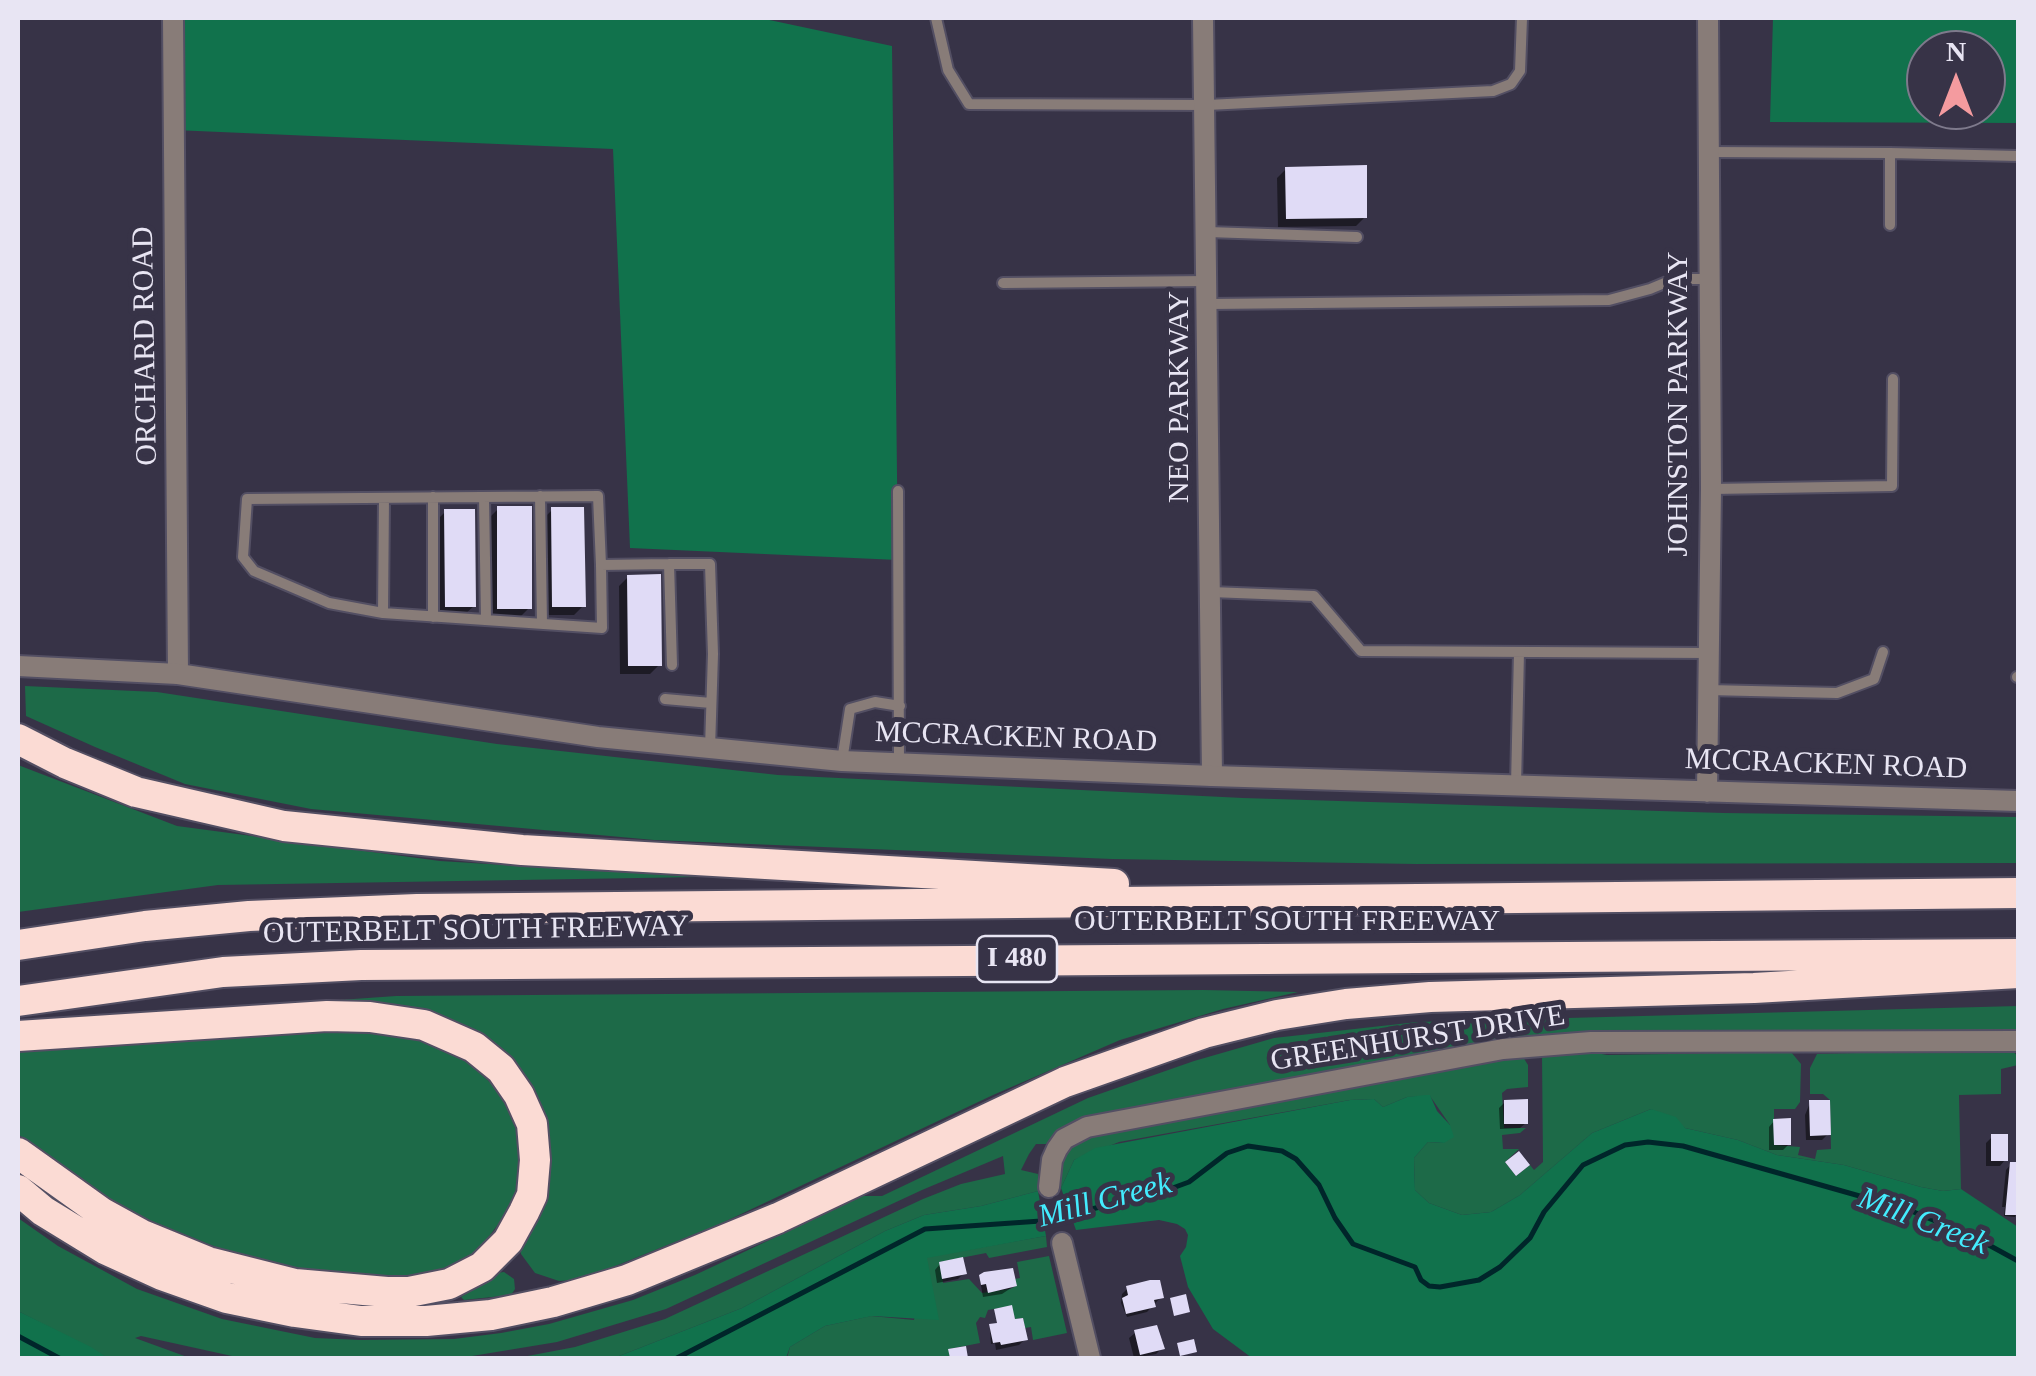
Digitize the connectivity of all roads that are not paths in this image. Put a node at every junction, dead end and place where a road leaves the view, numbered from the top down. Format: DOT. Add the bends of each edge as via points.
graph roads {
  1 [pos="173,18"];
  2 [pos="936,18"];
  3 [pos="1203,18"];
  4 [pos="1522,18"];
  5 [pos="1708,18"];
  6 [pos="1206,105"];
  7 [pos="1709,152"];
  8 [pos="1890,153"];
  9 [pos="2018,156"];
  10 [pos="1890,225"];
  11 [pos="1208,232"];
  12 [pos="1357,236"];
  13 [pos="1710,279"];
  14 [pos="1209,281"];
  15 [pos="1004,283"];
  16 [pos="1209,304"];
  17 [pos="1893,379"];
  18 [pos="1711,490"];
  19 [pos="898,491"];
  20 [pos="540,496"];
  21 [pos="433,497"];
  22 [pos="484,497"];
  23 [pos="384,498"];
  24 [pos="669,564"];
  25 [pos="601,566"];
  26 [pos="1211,592"];
  27 [pos="383,614"];
  28 [pos="433,617"];
  29 [pos="486,620"];
  30 [pos="542,624"];
  31 [pos="1519,652"];
  32 [pos="1882,652"];
  33 [pos="1707,653"];
  34 [pos="18,666"];
  35 [pos="672,666"];
  36 [pos="178,674"];
  37 [pos="1707,690"];
  38 [pos="665,699"];
  39 [pos="711,703"];
  40 [pos="900,706"];
  41 [pos="18,738"];
  42 [pos="710,749"];
  43 [pos="842,760"];
  44 [pos="899,764"];
  45 [pos="1212,776"];
  46 [pos="1516,786"];
  47 [pos="1707,792"];
  48 [pos="2018,801"];
  49 [pos="2018,893"];
  50 [pos="1382,898"];
  51 [pos="18,945"];
  52 [pos="2018,954"];
  53 [pos="2018,974"];
  54 [pos="18,1001"];
  55 [pos="18,1036"];
  56 [pos="2018,1041"];
  57 [pos="18,1153"];
  58 [pos="1050,1187"];
  59 [pos="18,1190"];
  60 [pos="1062,1244"];
  61 [pos="1090,1358"];
  1 -- 36 [label="street, ORCHARD ROAD"];
  2 -- 6 [label="lane" via="948,70 969,104"];
  3 -- 6 [label="street, NEO PARKWAY"];
  4 -- 6 [label="lane" via="1520,71 1494,91"];
  5 -- 7 [label="street, JOHNSTON PARKWAY"];
  6 -- 11 [label="street, NEO PARKWAY"];
  7 -- 8 [label="lane"];
  7 -- 13 [label="street, JOHNSTON PARKWAY"];
  8 -- 9 [label="lane"];
  8 -- 10 [label="lane"];
  11 -- 12 [label="lane"];
  11 -- 14 [label="street, NEO PARKWAY"];
  13 -- 16 [label="lane" via="1674,278 1608,300"];
  13 -- 18 [label="street, JOHNSTON PARKWAY"];
  14 -- 15 [label="lane"];
  14 -- 16 [label="street, NEO PARKWAY"];
  16 -- 26 [label="street, NEO PARKWAY"];
  17 -- 18 [label="lane" via="1892,486"];
  18 -- 33 [label="street, JOHNSTON PARKWAY"];
  19 -- 40 [label="lane"];
  20 -- 22 [label="lane"];
  20 -- 25 [label="lane" via="598,496"];
  20 -- 30 [label="lane"];
  21 -- 22 [label="lane"];
  21 -- 23 [label="lane"];
  21 -- 28 [label="lane"];
  22 -- 29 [label="lane"];
  23 -- 27 [label="lane"];
  23 -- 27 [label="lane" via="246,499 243,557 254,571 329,604"];
  24 -- 25 [label="lane"];
  24 -- 35 [label="lane"];
  24 -- 39 [label="lane" via="710,564"];
  25 -- 30 [label="lane" via="602,628"];
  26 -- 31 [label="lane" via="1314,596 1362,651"];
  26 -- 45 [label="street, NEO PARKWAY"];
  27 -- 28 [label="lane"];
  28 -- 29 [label="lane"];
  29 -- 30 [label="lane"];
  31 -- 33 [label="lane"];
  31 -- 46 [label="lane"];
  32 -- 37 [label="lane" via="1874,679 1837,693"];
  33 -- 37 [label="street, JOHNSTON PARKWAY"];
  34 -- 36 [label="street, MCCRACKEN ROAD"];
  36 -- 42 [label="street, MCCRACKEN ROAD"];
  37 -- 47 [label="street, JOHNSTON PARKWAY"];
  38 -- 39 [label="lane"];
  39 -- 42 [label="lane"];
  40 -- 43 [label="lane" via="876,702 850,709"];
  40 -- 44 [label="lane"];
  41 -- 50 [label="highway" via="136,792 266,823 360,836 851,871"];
  42 -- 43 [label="street, MCCRACKEN ROAD"];
  43 -- 44 [label="street, MCCRACKEN ROAD"];
  44 -- 45 [label="street, MCCRACKEN ROAD"];
  45 -- 46 [label="street, MCCRACKEN ROAD"];
  46 -- 47 [label="street, MCCRACKEN ROAD"];
  47 -- 48 [label="street, MCCRACKEN ROAD"];
  49 -- 50 [label="highway, OUTERBELT SOUTH FREEWAY / I 480"];
  50 -- 51 [label="highway, OUTERBELT SOUTH FREEWAY / I 480" via="361,911 163,925"];
  52 -- 54 [label="highway, OUTERBELT SOUTH FREEWAY / I 480" via="361,965 224,972"];
  53 -- 59 [label="highway" via="1430,997 1277,1015 1204,1032 1065,1082 778,1218 627,1280 474,1316 361,1321 227,1298 105,1249"];
  55 -- 57 [label="highway" via="327,1016 424,1025 474,1047 501,1069 532,1124 535,1160 532,1195 520,1221 482,1266 450,1284 387,1292 295,1284 208,1262 102,1214"];
  56 -- 58 [label="street, GREENHURST DRIVE" via="1591,1042 1503,1049 1087,1127 1056,1149"];
  60 -- 61 [label="street"];
}
